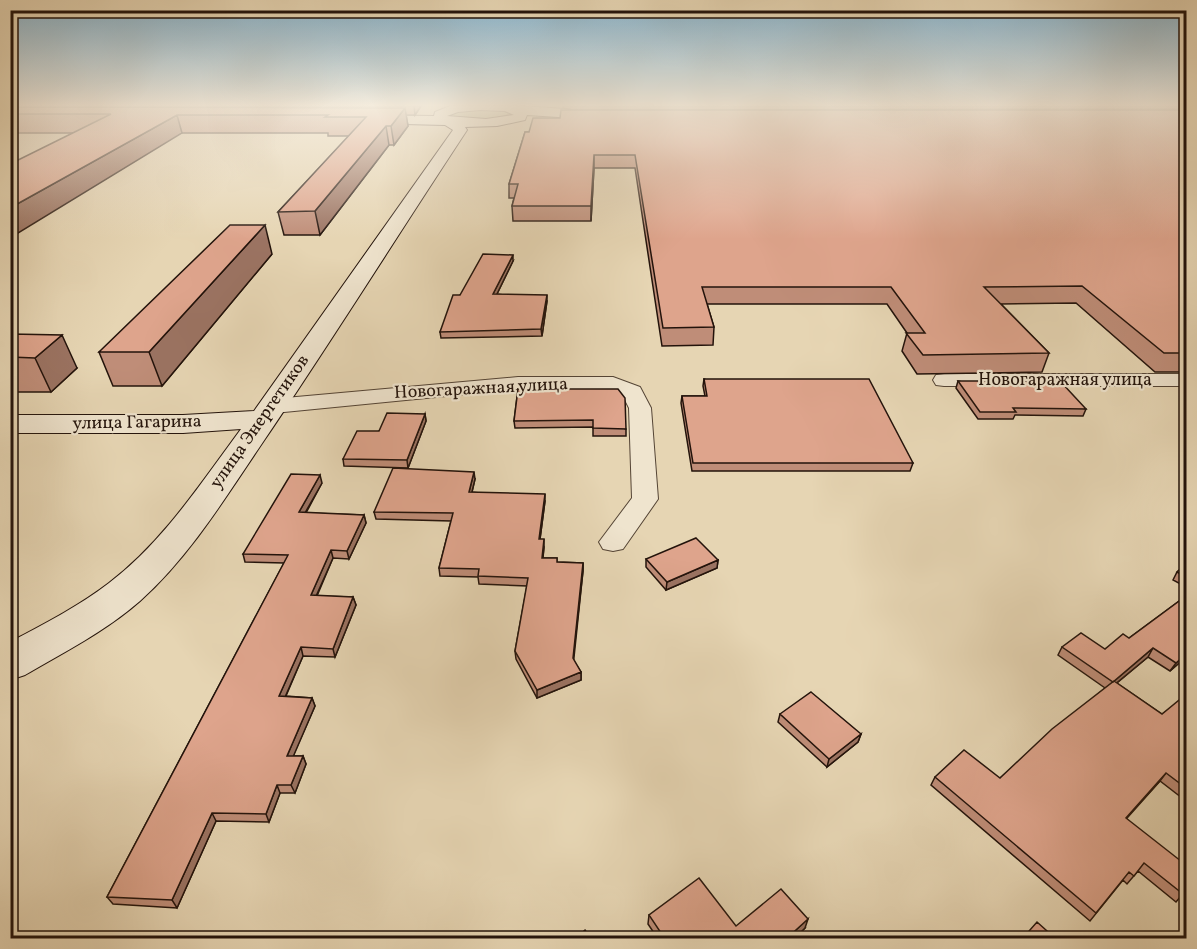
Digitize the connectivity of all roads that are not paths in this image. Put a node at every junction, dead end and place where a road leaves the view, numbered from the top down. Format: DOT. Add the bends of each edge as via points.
graph roads {
  1 [pos="440,150"];
  2 [pos="944,380"];
  3 [pos="1186,380"];
  4 [pos="269,412"];
  5 [pos="10,424"];
  6 [pos="613,542"];
  7 [pos="10,663"];
  1 -- 4 [label="street, улица Энергетиков"];
  2 -- 3 [label="street, Новогаражная улица"];
  4 -- 5 [label="street, улица Гагарина" via="183,424"];
  4 -- 6 [label="street, Новогаражная улица" via="518,383 613,383 632,392 640,408 645,499"];
  4 -- 7 [label="street, улица Энергетиков" via="176,541 138,580 112,602"];
}
